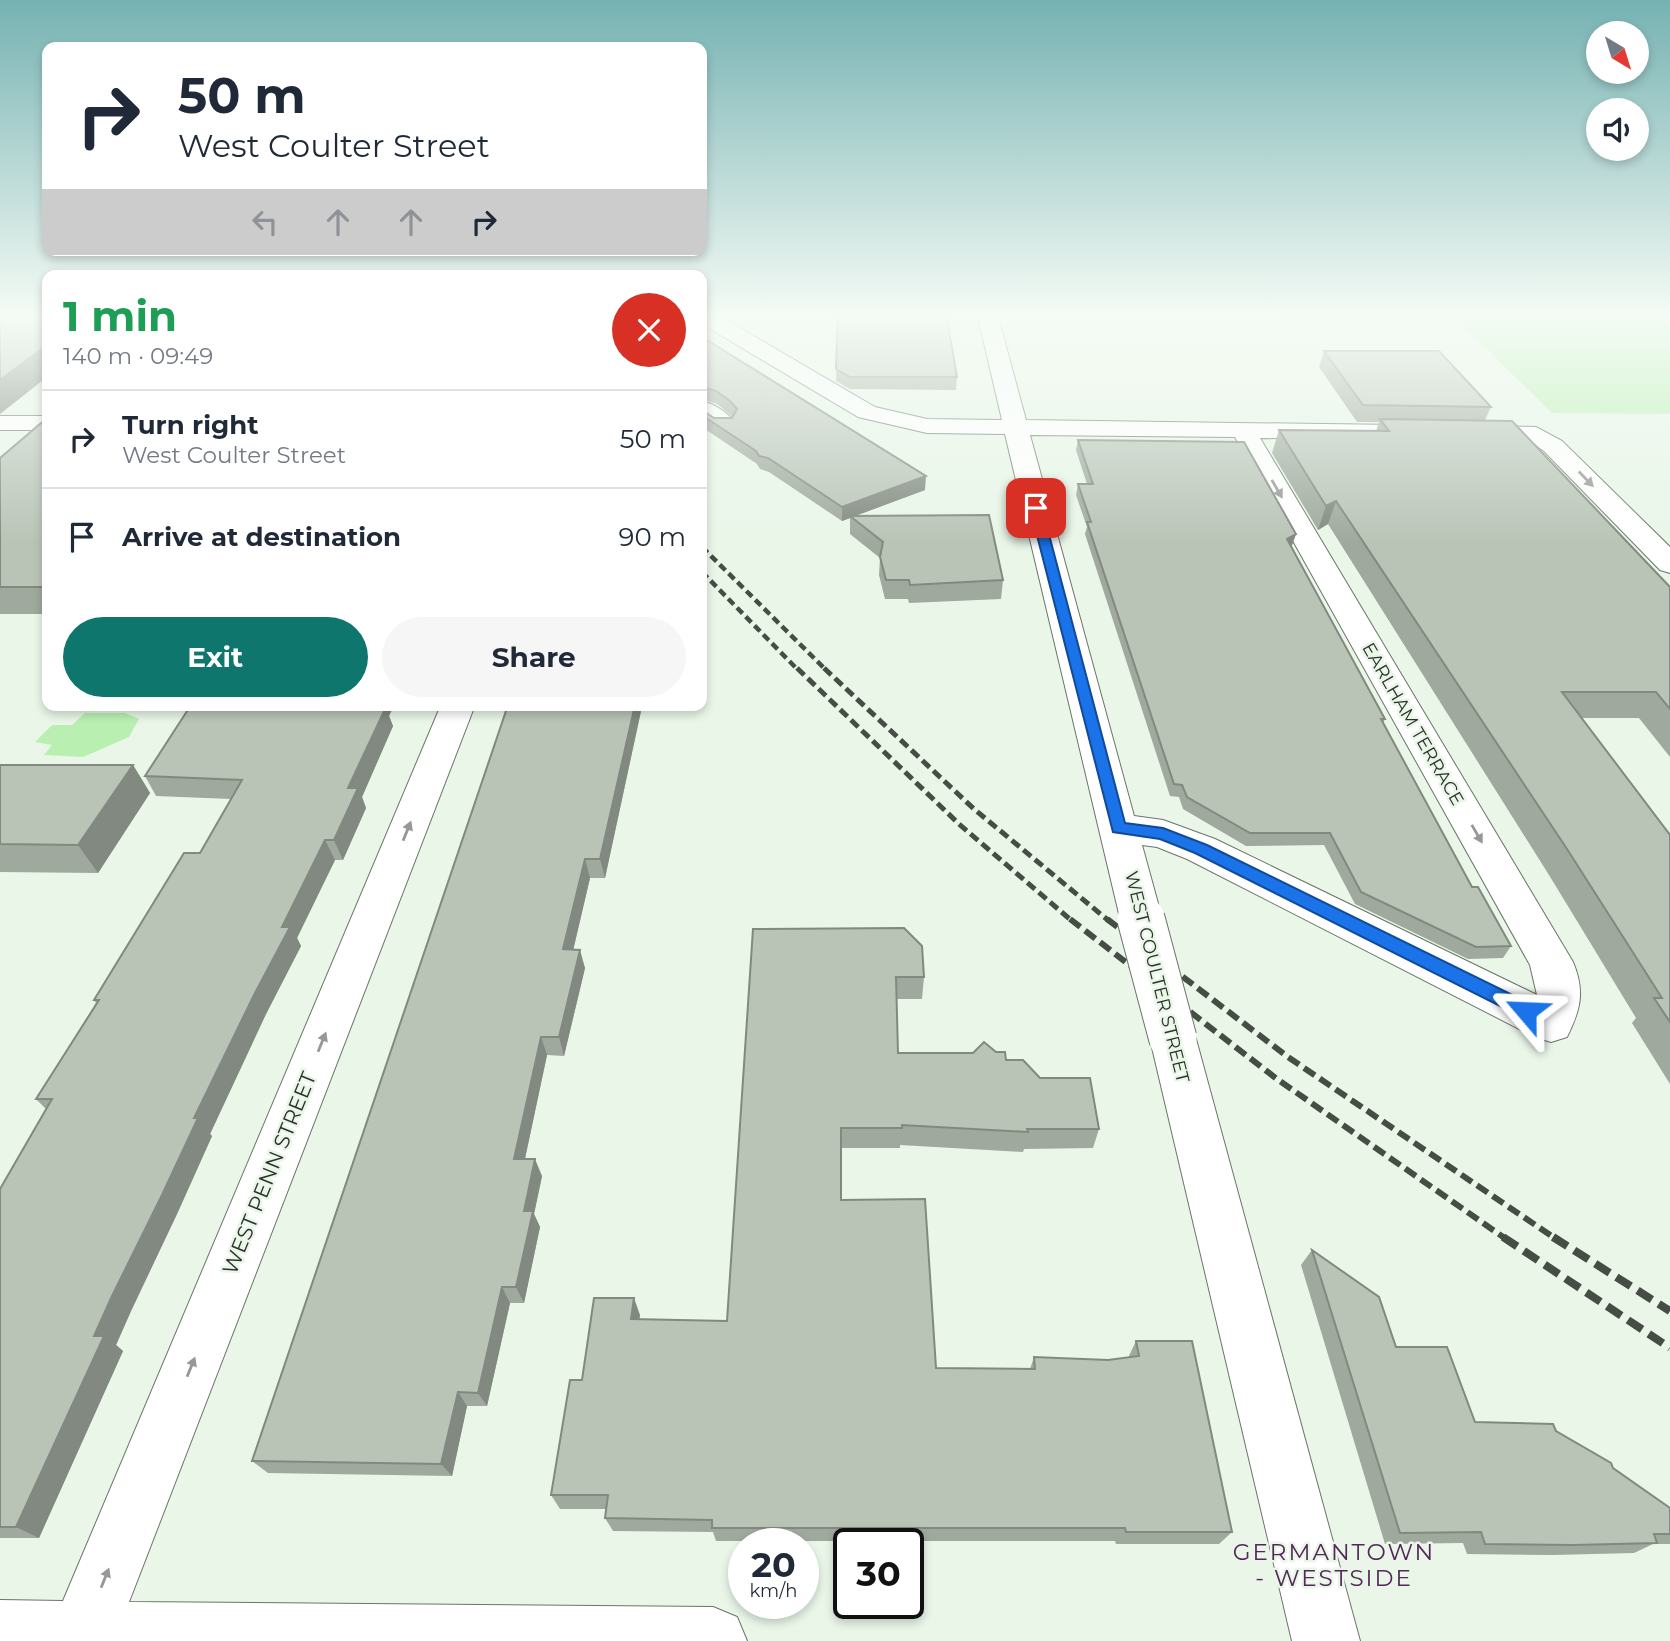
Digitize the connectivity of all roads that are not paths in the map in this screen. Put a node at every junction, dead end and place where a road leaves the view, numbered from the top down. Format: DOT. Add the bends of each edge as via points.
graph roads {
  1 [pos="829,390"];
  2 [pos="1005,390"];
  3 [pos="707,412"];
  4 [pos="42,422"];
  5 [pos="0,423"];
  6 [pos="724,424"];
  7 [pos="42,425"];
  8 [pos="1015,429"];
  9 [pos="1243,430"];
  10 [pos="21,443"];
  11 [pos="1670,564"];
  12 [pos="455,711"];
  13 [pos="1118,828"];
  14 [pos="0,1634"];
  15 [pos="81,1638"];
  16 [pos="713,1641"];
  17 [pos="1326,1641"];
  1 -- 8 [label="street" via="867,412 927,426"];
  2 -- 8 [label="street, WEST COULTER STREET"];
  3 -- 6 [label="street"];
  4 -- 5 [label="street"];
  7 -- 10 [label="street"];
  8 -- 9 [label="street"];
  8 -- 13 [label="street, WEST COULTER STREET"];
  9 -- 11 [label="street, one-way" via="1536,434"];
  9 -- 13 [label="street, EARLHAM TERRACE, one-way" via="1551,962 1562,990 1551,1023 1201,849 1163,834"];
  15 -- 12 [label="street, WEST PENN STREET, one-way"];
  13 -- 17 [label="street, WEST COULTER STREET, bridge"];
  14 -- 15 [label="street"];
  15 -- 16 [label="street"];
}
